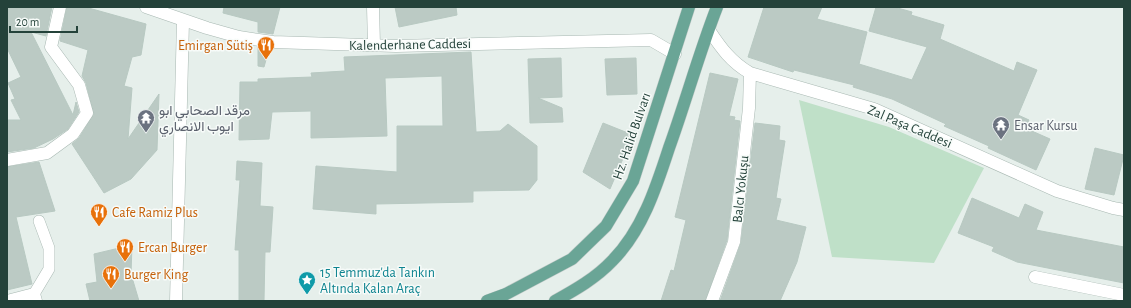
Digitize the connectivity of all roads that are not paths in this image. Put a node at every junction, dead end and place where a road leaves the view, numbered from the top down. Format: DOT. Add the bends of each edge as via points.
graph roads {
  1 [pos="60,7"];
  2 [pos="146,7"];
  3 [pos="373,7"];
  4 [pos="689,7"];
  5 [pos="717,7"];
  6 [pos="183,21"];
  7 [pos="709,30"];
  8 [pos="374,45"];
  9 [pos="675,54"];
  10 [pos="750,73"];
  11 [pos="7,160"];
  12 [pos="1124,210"];
  13 [pos="39,221"];
  14 [pos="1035,277"];
  15 [pos="1124,295"];
  16 [pos="35,298"];
  17 [pos="7,301"];
  18 [pos="176,301"];
  19 [pos="487,301"];
  20 [pos="555,301"];
  21 [pos="712,301"];
  1 -- 11 [label="street" via="51,47 79,85 87,113 73,134 47,153"];
  2 -- 6 [label="street, Kalenderhane Caddesi"];
  3 -- 8 [label="street"];
  4 -- 9 [label="main road, Hz. Halid Bulvarı"];
  5 -- 7 [label="main road"];
  6 -- 8 [label="street, Kalenderhane Caddesi" via="239,37 273,42"];
  6 -- 18 [label="street"];
  7 -- 10 [label="street, Zal Paşa Caddesi" via="730,59"];
  7 -- 20 [label="main road" via="646,212 612,261 590,280"];
  8 -- 9 [label="street, Kalenderhane Caddesi" via="651,40"];
  9 -- 19 [label="main road, Hz. Halid Bulvarı" via="633,181 606,226 572,258 506,294"];
  10 -- 12 [label="street, Zal Paşa Caddesi" via="874,109 1057,190"];
  10 -- 21 [label="street, Balcı Yokuşu" via="749,108 734,242"];
  13 -- 16 [label="lane" via="49,248 49,269"];
  14 -- 15 [label="street"];
  16 -- 17 [label="street"];
}
